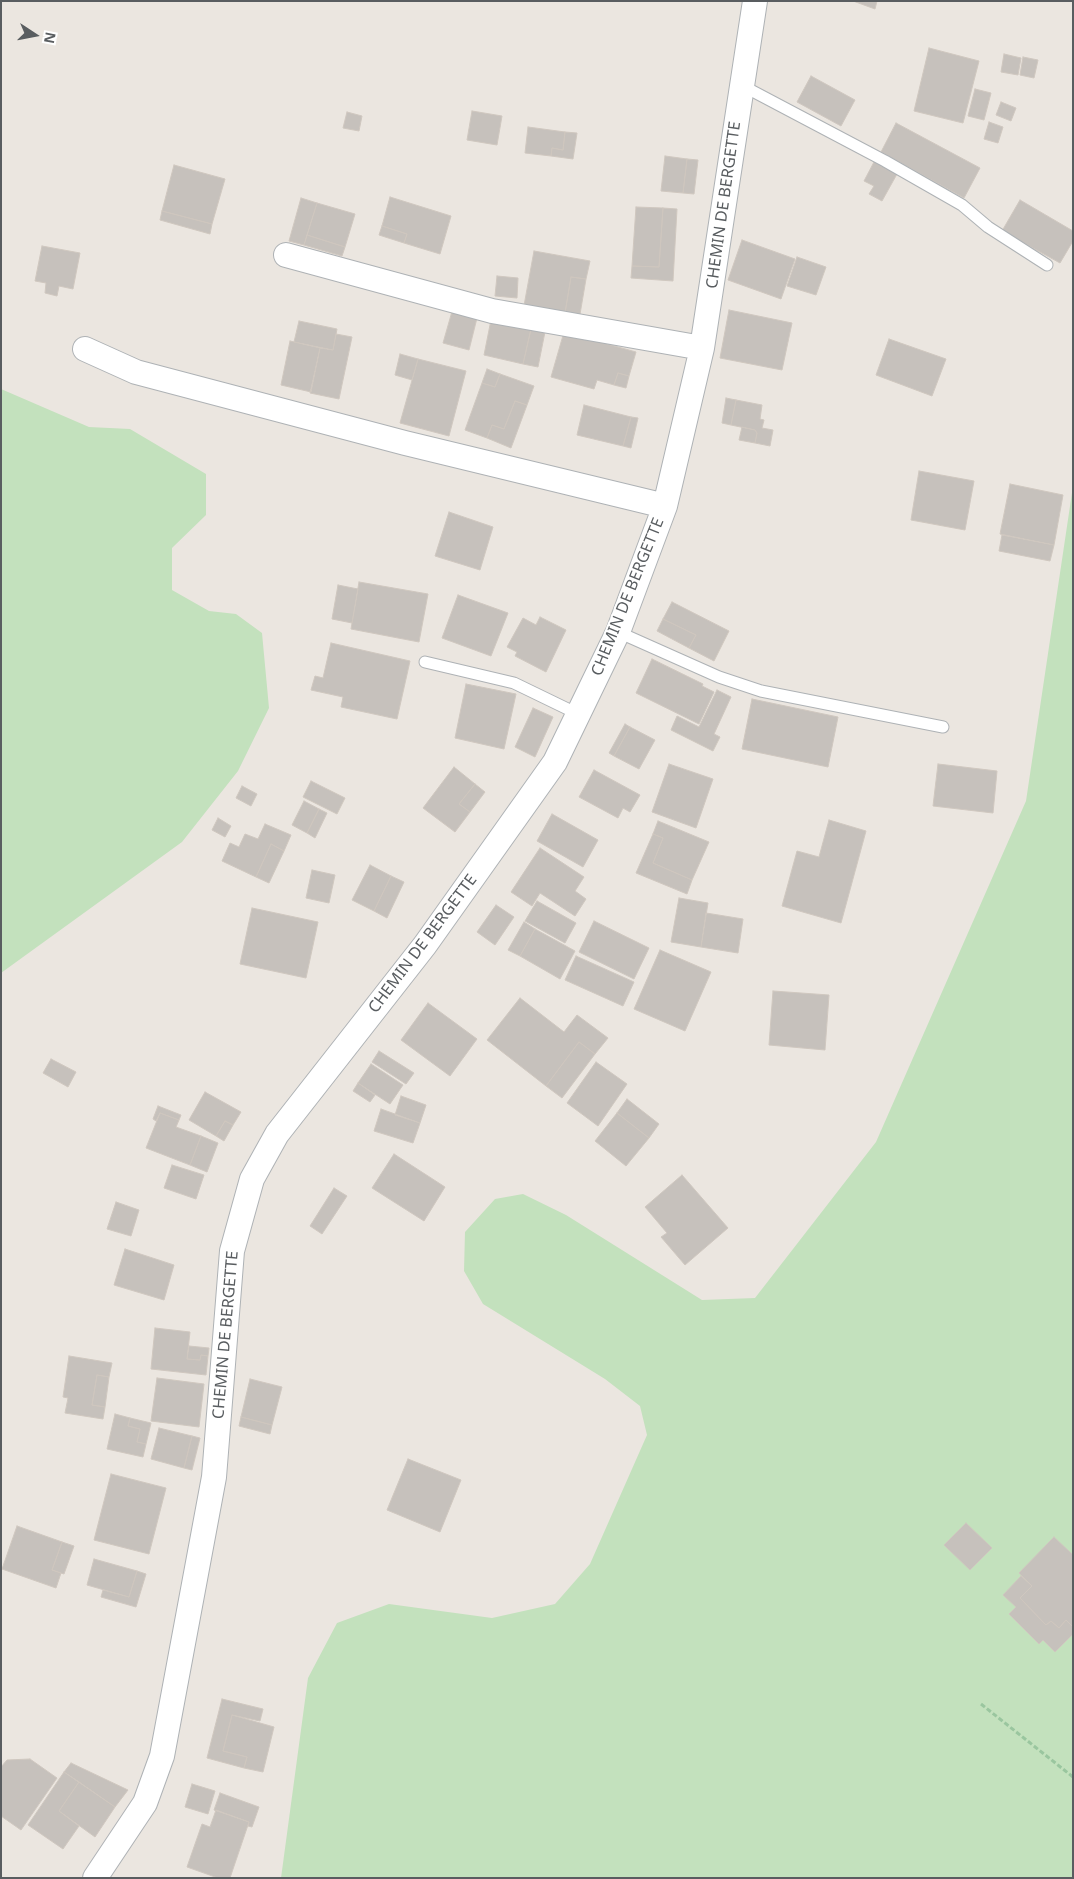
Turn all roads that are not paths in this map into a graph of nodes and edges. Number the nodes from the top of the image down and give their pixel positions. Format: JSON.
{"nodes":[{"id":1,"x":755,"y":1,"type":"edge"},
{"id":2,"x":741,"y":84,"type":"junction"},
{"id":3,"x":286,"y":256,"type":"dead end"},
{"id":4,"x":1047,"y":265,"type":"dead end"},
{"id":5,"x":702,"y":348,"type":"junction"},
{"id":6,"x":84,"y":349,"type":"dead end"},
{"id":7,"x":665,"y":506,"type":"junction"},
{"id":8,"x":618,"y":632,"type":"junction"},
{"id":9,"x":426,"y":662,"type":"dead end"},
{"id":10,"x":578,"y":714,"type":"junction"},
{"id":11,"x":943,"y":727,"type":"dead end"},
{"id":12,"x":95,"y":1878,"type":"edge"}],
"edges":[{"from":1,"to":2,"type":"street","name":"CHEMIN DE BERGETTE"},
{"from":2,"to":4,"type":"lane"},
{"from":2,"to":5,"type":"street","name":"CHEMIN DE BERGETTE"},
{"from":3,"to":5,"type":"street"},
{"from":5,"to":7,"type":"street","name":"CHEMIN DE BERGETTE"},
{"from":6,"to":7,"type":"street"},
{"from":7,"to":8,"type":"street","name":"CHEMIN DE BERGETTE"},
{"from":8,"to":10,"type":"street","name":"CHEMIN DE BERGETTE"},
{"from":8,"to":11,"type":"lane"},
{"from":9,"to":10,"type":"lane"},
{"from":10,"to":12,"type":"street","name":"CHEMIN DE BERGETTE"}]}
